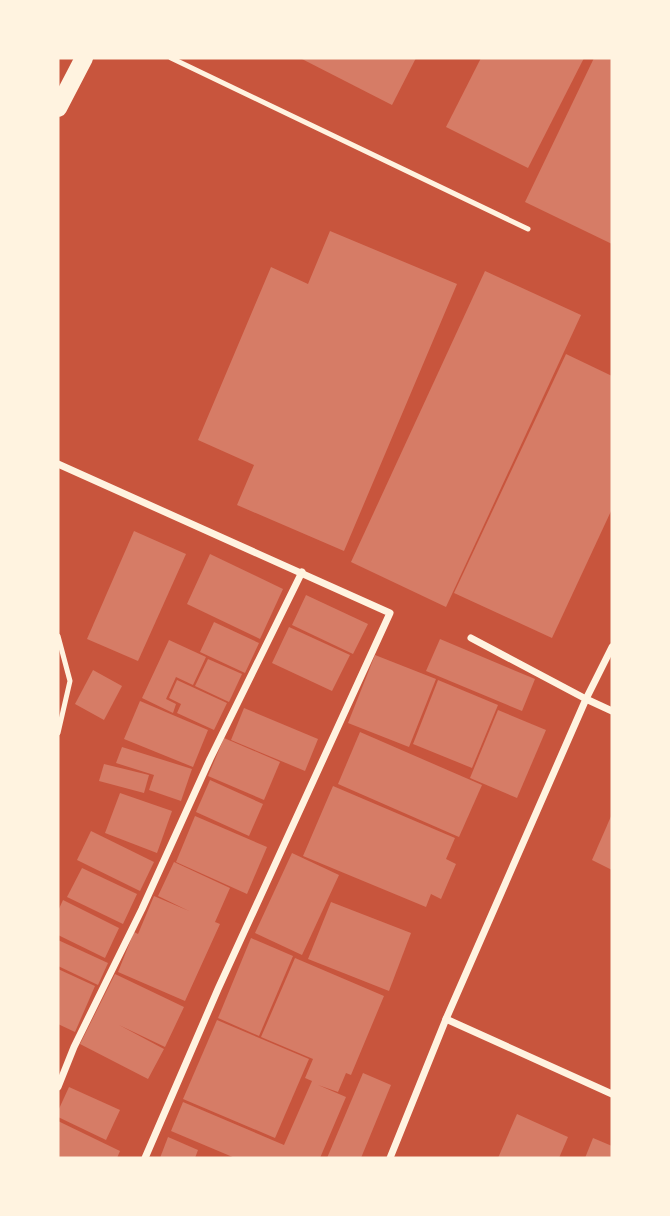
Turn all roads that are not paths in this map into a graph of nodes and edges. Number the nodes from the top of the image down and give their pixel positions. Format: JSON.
{"nodes":[{"id":1,"x":84,"y":58,"type":"edge"},
{"id":2,"x":171,"y":58,"type":"edge"},
{"id":3,"x":58,"y":108,"type":"edge"},
{"id":4,"x":527,"y":229,"type":"dead end"},
{"id":5,"x":58,"y":464,"type":"edge"},
{"id":6,"x":302,"y":572,"type":"junction"},
{"id":7,"x":58,"y":636,"type":"edge"},
{"id":8,"x":471,"y":638,"type":"dead end"},
{"id":9,"x":612,"y":647,"type":"edge"},
{"id":10,"x":586,"y":699,"type":"junction"},
{"id":11,"x":612,"y":711,"type":"edge"},
{"id":12,"x":58,"y":733,"type":"edge"},
{"id":13,"x":446,"y":1019,"type":"junction"},
{"id":14,"x":58,"y":1087,"type":"edge"},
{"id":15,"x":612,"y":1094,"type":"edge"},
{"id":16,"x":145,"y":1158,"type":"edge"},
{"id":17,"x":390,"y":1158,"type":"edge"}],
"edges":[{"from":1,"to":3,"type":"main road"},
{"from":2,"to":4,"type":"lane"},
{"from":5,"to":6,"type":"street"},
{"from":6,"to":14,"type":"street"},
{"from":6,"to":16,"type":"street"},
{"from":7,"to":12,"type":"lane"},
{"from":8,"to":10,"type":"street"},
{"from":9,"to":10,"type":"street"},
{"from":10,"to":11,"type":"street"},
{"from":10,"to":13,"type":"street"},
{"from":13,"to":15,"type":"street"},
{"from":13,"to":17,"type":"street"}]}
